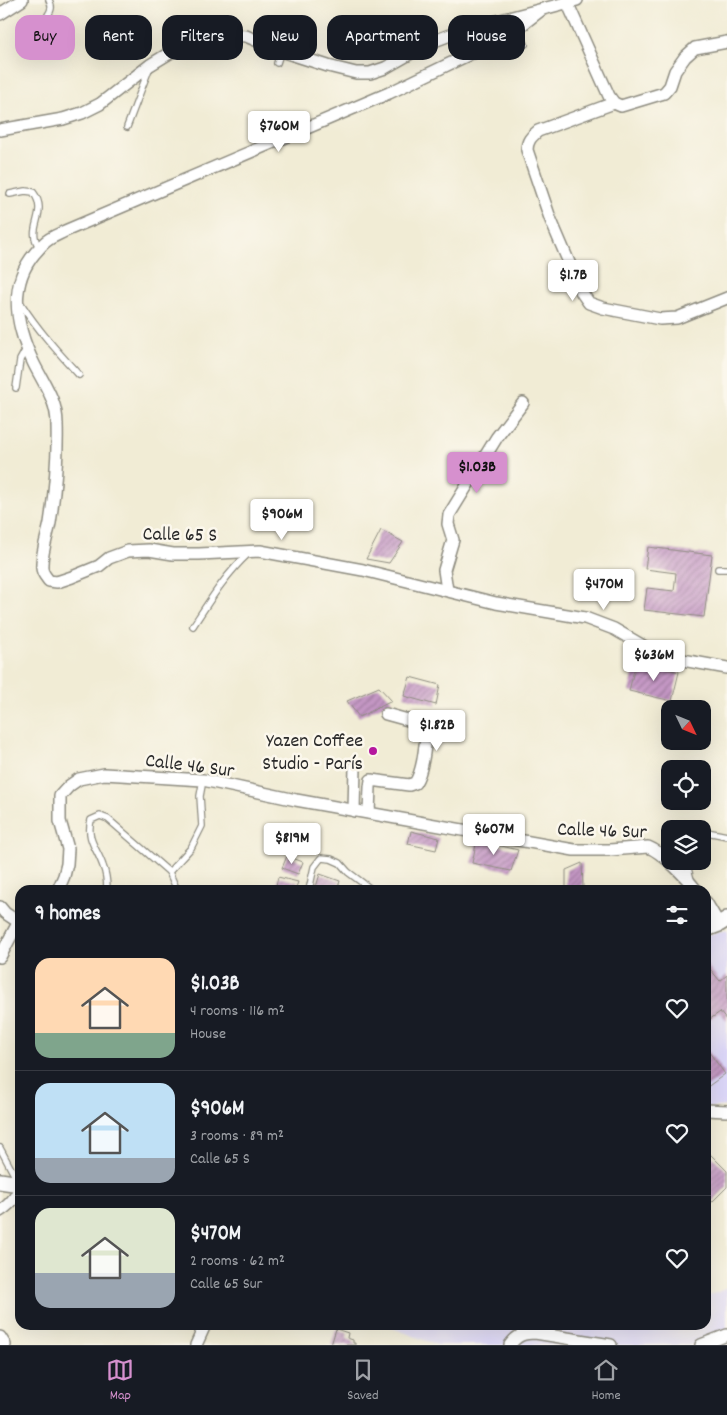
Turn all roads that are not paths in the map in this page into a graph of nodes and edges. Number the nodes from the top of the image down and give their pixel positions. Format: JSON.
{"nodes":[{"id":1,"x":22,"y":0,"type":"edge"},
{"id":2,"x":49,"y":0,"type":"edge"},
{"id":3,"x":572,"y":1,"type":"edge"},
{"id":4,"x":540,"y":10,"type":"junction"},
{"id":5,"x":0,"y":14,"type":"edge"},
{"id":6,"x":48,"y":15,"type":"dead end"},
{"id":7,"x":521,"y":15,"type":"edge"},
{"id":8,"x":525,"y":22,"type":"edge"},
{"id":9,"x":448,"y":36,"type":"edge"},
{"id":10,"x":727,"y":42,"type":"edge"},
{"id":11,"x":458,"y":60,"type":"edge"},
{"id":12,"x":150,"y":65,"type":"junction"},
{"id":13,"x":614,"y":103,"type":"junction"},
{"id":14,"x":127,"y":127,"type":"dead end"},
{"id":15,"x":0,"y":130,"type":"edge"},
{"id":16,"x":10,"y":194,"type":"dead end"},
{"id":17,"x":40,"y":248,"type":"junction"},
{"id":18,"x":17,"y":298,"type":"junction"},
{"id":19,"x":727,"y":298,"type":"edge"},
{"id":20,"x":27,"y":347,"type":"junction"},
{"id":21,"x":79,"y":376,"type":"dead end"},
{"id":22,"x":16,"y":388,"type":"dead end"},
{"id":23,"x":523,"y":403,"type":"dead end"},
{"id":24,"x":251,"y":550,"type":"junction"},
{"id":25,"x":718,"y":569,"type":"dead end"},
{"id":26,"x":727,"y":570,"type":"edge"},
{"id":27,"x":447,"y":590,"type":"junction"},
{"id":28,"x":193,"y":626,"type":"dead end"},
{"id":29,"x":727,"y":668,"type":"edge"},
{"id":30,"x":386,"y":714,"type":"dead end"},
{"id":31,"x":355,"y":768,"type":"dead end"},
{"id":32,"x":203,"y":780,"type":"junction"},
{"id":33,"x":354,"y":811,"type":"junction"},
{"id":34,"x":369,"y":813,"type":"junction"},
{"id":35,"x":711,"y":833,"type":"edge"},
{"id":36,"x":727,"y":836,"type":"edge"},
{"id":37,"x":689,"y":870,"type":"edge"},
{"id":38,"x":169,"y":872,"type":"junction"},
{"id":39,"x":60,"y":885,"type":"edge"},
{"id":40,"x":106,"y":885,"type":"edge"},
{"id":41,"x":175,"y":885,"type":"edge"},
{"id":42,"x":310,"y":885,"type":"edge"},
{"id":43,"x":365,"y":885,"type":"edge"},
{"id":44,"x":692,"y":885,"type":"edge"},
{"id":45,"x":693,"y":885,"type":"edge"},
{"id":46,"x":0,"y":907,"type":"edge"},
{"id":47,"x":711,"y":912,"type":"edge"},
{"id":48,"x":15,"y":920,"type":"edge"},
{"id":49,"x":717,"y":924,"type":"edge"},
{"id":50,"x":15,"y":930,"type":"edge"},
{"id":51,"x":0,"y":957,"type":"edge"},
{"id":52,"x":711,"y":1110,"type":"edge"},
{"id":53,"x":727,"y":1111,"type":"edge"},
{"id":54,"x":0,"y":1148,"type":"edge"},
{"id":55,"x":15,"y":1175,"type":"edge"},
{"id":56,"x":0,"y":1181,"type":"edge"},
{"id":57,"x":15,"y":1183,"type":"edge"},
{"id":58,"x":15,"y":1197,"type":"edge"},
{"id":59,"x":0,"y":1211,"type":"edge"},
{"id":60,"x":203,"y":1330,"type":"edge"},
{"id":61,"x":727,"y":1335,"type":"edge"},
{"id":62,"x":0,"y":1337,"type":"edge"},
{"id":63,"x":5,"y":1345,"type":"edge"},
{"id":64,"x":196,"y":1345,"type":"edge"},
{"id":65,"x":510,"y":1345,"type":"edge"},
{"id":66,"x":611,"y":1345,"type":"edge"},
{"id":67,"x":701,"y":1345,"type":"edge"}],
"edges":[{"from":1,"to":5,"type":"street"},
{"from":2,"to":6,"type":"lane"},
{"from":3,"to":4,"type":"street"},
{"from":3,"to":13,"type":"street"},
{"from":4,"to":7,"type":"street"},
{"from":4,"to":8,"type":"street"},
{"from":9,"to":12,"type":"street"},
{"from":10,"to":13,"type":"street"},
{"from":11,"to":17,"type":"street"},
{"from":12,"to":14,"type":"lane"},
{"from":12,"to":15,"type":"street"},
{"from":13,"to":19,"type":"street"},
{"from":16,"to":17,"type":"lane"},
{"from":17,"to":18,"type":"street"},
{"from":18,"to":20,"type":"street"},
{"from":18,"to":21,"type":"lane"},
{"from":20,"to":22,"type":"lane"},
{"from":20,"to":24,"type":"street","name":"Calle 65 S"},
{"from":23,"to":27,"type":"street"},
{"from":24,"to":27,"type":"street","name":"Calle 65 S"},
{"from":24,"to":28,"type":"lane"},
{"from":25,"to":26,"type":"lane"},
{"from":27,"to":29,"type":"street","name":"Calle 65 S"},
{"from":30,"to":34,"type":"street"},
{"from":31,"to":33,"type":"street"},
{"from":32,"to":33,"type":"street","name":"Calle 46 Sur"},
{"from":32,"to":38,"type":"lane"},
{"from":32,"to":39,"type":"street","name":"Calle 46 Sur"},
{"from":33,"to":34,"type":"street","name":"Calle 46 Sur"},
{"from":34,"to":44,"type":"street","name":"Calle 46 Sur"},
{"from":35,"to":36,"type":"lane"},
{"from":37,"to":45,"type":"lane"},
{"from":38,"to":40,"type":"lane"},
{"from":38,"to":41,"type":"lane"},
{"from":42,"to":43,"type":"lane"},
{"from":46,"to":48,"type":"street"},
{"from":47,"to":49,"type":"street"},
{"from":50,"to":51,"type":"street"},
{"from":52,"to":53,"type":"street"},
{"from":54,"to":55,"type":"lane"},
{"from":56,"to":57,"type":"street"},
{"from":58,"to":59,"type":"street"},
{"from":60,"to":64,"type":"street"},
{"from":61,"to":67,"type":"street"},
{"from":62,"to":63,"type":"street"},
{"from":65,"to":66,"type":"street"}]}
